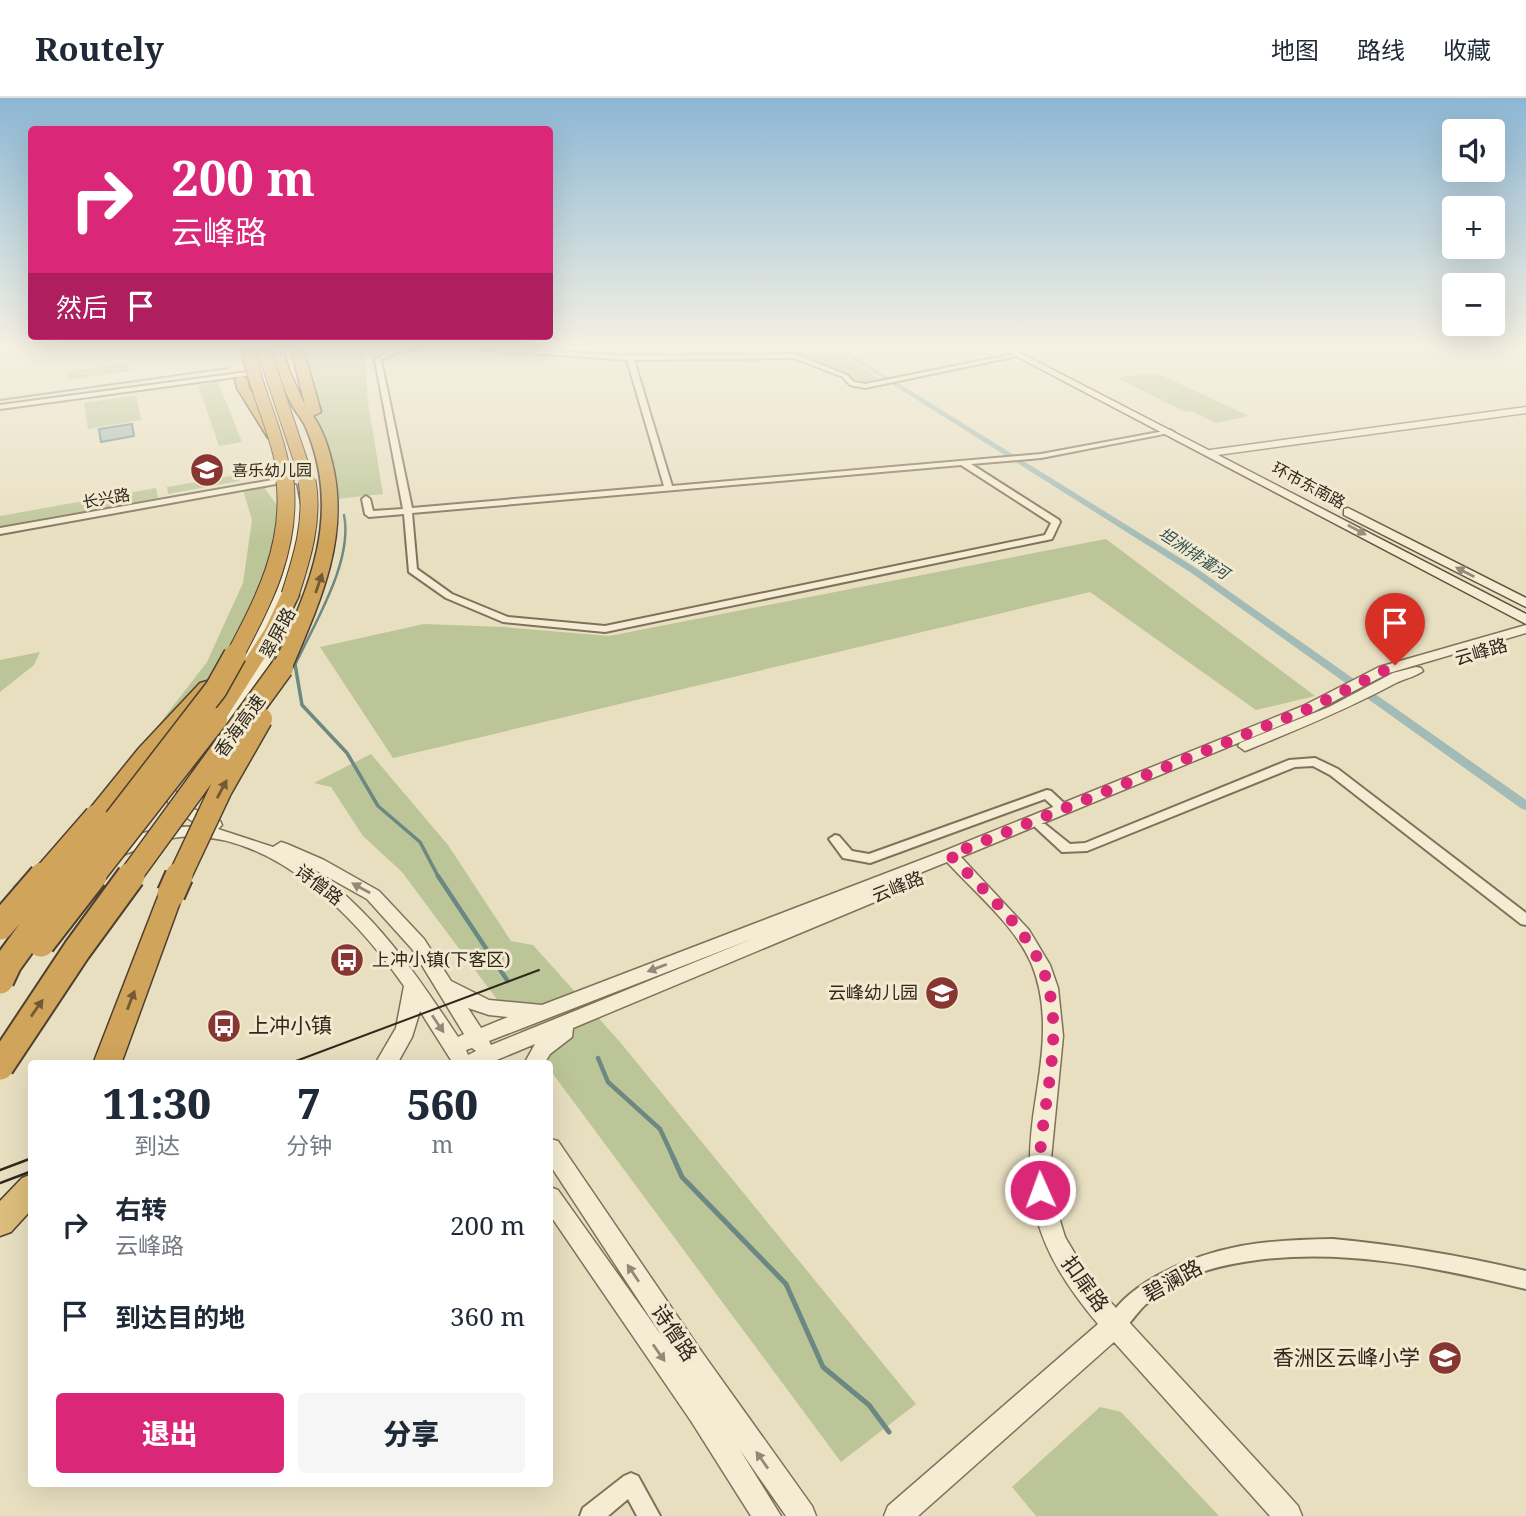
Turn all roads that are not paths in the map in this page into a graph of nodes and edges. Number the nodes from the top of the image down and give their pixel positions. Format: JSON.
{"nodes":[{"id":1,"x":258,"y":411,"type":"edge"},
{"id":2,"x":267,"y":411,"type":"edge"},
{"id":3,"x":270,"y":411,"type":"edge"},
{"id":4,"x":283,"y":411,"type":"edge"},
{"id":5,"x":287,"y":411,"type":"edge"},
{"id":6,"x":304,"y":411,"type":"edge"},
{"id":7,"x":314,"y":411,"type":"edge"},
{"id":8,"x":388,"y":411,"type":"edge"},
{"id":9,"x":646,"y":411,"type":"edge"},
{"id":10,"x":1132,"y":411,"type":"edge"},
{"id":11,"x":1146,"y":411,"type":"edge"},
{"id":12,"x":1517,"y":411,"type":"edge"},
{"id":13,"x":312,"y":426,"type":"junction"},
{"id":14,"x":1170,"y":432,"type":"junction"},
{"id":15,"x":273,"y":435,"type":"junction"},
{"id":16,"x":1226,"y":450,"type":"junction"},
{"id":17,"x":1210,"y":453,"type":"junction"},
{"id":18,"x":990,"y":460,"type":"joint"},
{"id":19,"x":962,"y":463,"type":"junction"},
{"id":20,"x":289,"y":480,"type":"junction"},
{"id":21,"x":669,"y":489,"type":"junction"},
{"id":22,"x":366,"y":499,"type":"dead end"},
{"id":23,"x":408,"y":511,"type":"junction"},
{"id":24,"x":0,"y":531,"type":"edge"},
{"id":25,"x":1526,"y":603,"type":"edge"},
{"id":26,"x":1526,"y":620,"type":"edge"},
{"id":27,"x":1526,"y":629,"type":"edge"},
{"id":28,"x":1526,"y":639,"type":"edge"},
{"id":29,"x":228,"y":664,"type":"junction"},
{"id":30,"x":282,"y":668,"type":"junction"},
{"id":31,"x":1327,"y":707,"type":"junction"},
{"id":32,"x":142,"y":793,"type":"junction"},
{"id":33,"x":168,"y":793,"type":"junction"},
{"id":34,"x":1062,"y":808,"type":"junction"},
{"id":35,"x":150,"y":815,"type":"junction"},
{"id":36,"x":194,"y":817,"type":"junction"},
{"id":37,"x":1041,"y":827,"type":"junction"},
{"id":38,"x":209,"y":831,"type":"junction"},
{"id":39,"x":92,"y":841,"type":"junction"},
{"id":40,"x":838,"y":843,"type":"dead end"},
{"id":41,"x":105,"y":857,"type":"junction"},
{"id":42,"x":953,"y":859,"type":"junction"},
{"id":43,"x":1526,"y":920,"type":"edge"},
{"id":44,"x":0,"y":928,"type":"edge"},
{"id":45,"x":0,"y":959,"type":"edge"},
{"id":46,"x":0,"y":979,"type":"edge"},
{"id":47,"x":443,"y":983,"type":"junction"},
{"id":48,"x":413,"y":987,"type":"junction"},
{"id":49,"x":0,"y":995,"type":"edge"},
{"id":50,"x":548,"y":1010,"type":"junction"},
{"id":51,"x":583,"y":1017,"type":"junction"},
{"id":52,"x":476,"y":1038,"type":"junction"},
{"id":53,"x":453,"y":1047,"type":"junction"},
{"id":54,"x":109,"y":1060,"type":"edge"},
{"id":55,"x":388,"y":1060,"type":"edge"},
{"id":56,"x":462,"y":1060,"type":"edge"},
{"id":57,"x":490,"y":1060,"type":"edge"},
{"id":58,"x":536,"y":1060,"type":"edge"},
{"id":59,"x":0,"y":1066,"type":"edge"},
{"id":60,"x":553,"y":1152,"type":"edge"},
{"id":61,"x":28,"y":1191,"type":"edge"},
{"id":62,"x":553,"y":1201,"type":"edge"},
{"id":63,"x":0,"y":1222,"type":"edge"},
{"id":64,"x":1526,"y":1280,"type":"edge"},
{"id":65,"x":1115,"y":1325,"type":"junction"},
{"id":66,"x":590,"y":1516,"type":"edge"},
{"id":67,"x":649,"y":1516,"type":"edge"},
{"id":68,"x":768,"y":1516,"type":"edge"},
{"id":69,"x":802,"y":1516,"type":"edge"},
{"id":70,"x":898,"y":1516,"type":"edge"},
{"id":71,"x":1288,"y":1516,"type":"edge"}],
"edges":[{"from":1,"to":15,"type":"highway"},
{"from":2,"to":15,"type":"highway","bridge":true},
{"from":3,"to":20,"type":"main road","name":"翠屏路"},
{"from":4,"to":49,"type":"highway","name":"香海高速","bridge":true},
{"from":5,"to":33,"type":"main road","name":"翠屏路"},
{"from":6,"to":13,"type":"highway","name":"香海高速"},
{"from":7,"to":13,"type":"highway"},
{"from":8,"to":23,"type":"street"},
{"from":9,"to":21,"type":"street"},
{"from":10,"to":14,"type":"main road","name":"环市东南路"},
{"from":11,"to":16,"type":"main road","name":"环市东南路"},
{"from":12,"to":16,"type":"street"},
{"from":30,"to":13,"type":"highway","name":"香海高速","one_way":true},
{"from":14,"to":17,"type":"main road","name":"环市东南路"},
{"from":14,"to":18,"type":"street"},
{"from":15,"to":29,"type":"highway","bridge":true},
{"from":16,"to":17,"type":"street"},
{"from":25,"to":16,"type":"main road","name":"环市东南路","one_way":true},
{"from":17,"to":26,"type":"main road","name":"环市东南路","one_way":true},
{"from":18,"to":19,"type":"street"},
{"from":19,"to":21,"type":"street"},
{"from":19,"to":23,"type":"street"},
{"from":20,"to":24,"type":"street","name":"长兴路"},
{"from":20,"to":32,"type":"main road","name":"翠屏路"},
{"from":21,"to":23,"type":"street"},
{"from":22,"to":23,"type":"street"},
{"from":27,"to":31,"type":"street","name":"云峰路"},
{"from":28,"to":31,"type":"street","name":"云峰路"},
{"from":29,"to":44,"type":"highway","bridge":true},
{"from":29,"to":46,"type":"highway","bridge":true},
{"from":54,"to":30,"type":"highway","one_way":true,"bridge":true},
{"from":59,"to":30,"type":"highway","name":"香海高速","one_way":true,"bridge":true},
{"from":31,"to":34,"type":"street","name":"云峰路"},
{"from":31,"to":37,"type":"street","name":"云峰路"},
{"from":32,"to":35,"type":"street"},
{"from":32,"to":39,"type":"main road","name":"翠屏路"},
{"from":33,"to":35,"type":"main road","name":"翠屏路"},
{"from":33,"to":36,"type":"street","name":"诗僧路"},
{"from":34,"to":40,"type":"street"},
{"from":34,"to":42,"type":"street","name":"云峰路"},
{"from":35,"to":36,"type":"street"},
{"from":35,"to":38,"type":"street"},
{"from":35,"to":39,"type":"street"},
{"from":35,"to":41,"type":"main road","name":"翠屏路"},
{"from":47,"to":36,"type":"street","name":"诗僧路","one_way":true},
{"from":37,"to":42,"type":"street","name":"云峰路"},
{"from":37,"to":43,"type":"street"},
{"from":38,"to":41,"type":"street","name":"诗僧路"},
{"from":38,"to":48,"type":"street","name":"诗僧路"},
{"from":39,"to":44,"type":"main road","name":"翠屏路"},
{"from":41,"to":45,"type":"main road","name":"翠屏路"},
{"from":42,"to":50,"type":"street","name":"云峰路","one_way":true},
{"from":42,"to":51,"type":"street","name":"云峰路"},
{"from":42,"to":65,"type":"street","name":"扣扉路"},
{"from":47,"to":50,"type":"street"},
{"from":47,"to":52,"type":"street","name":"诗僧路"},
{"from":48,"to":53,"type":"street","name":"诗僧路","one_way":true},
{"from":48,"to":55,"type":"street"},
{"from":50,"to":52,"type":"street","name":"云峰路"},
{"from":51,"to":57,"type":"street","name":"云峰路"},
{"from":51,"to":58,"type":"street"},
{"from":52,"to":53,"type":"street","name":"云峰路"},
{"from":52,"to":57,"type":"street","name":"诗僧路"},
{"from":53,"to":56,"type":"street","name":"诗僧路"},
{"from":69,"to":60,"type":"street","name":"诗僧路","one_way":true},
{"from":61,"to":63,"type":"highway"},
{"from":62,"to":68,"type":"street","name":"诗僧路","one_way":true},
{"from":64,"to":65,"type":"street","name":"碧澜路"},
{"from":65,"to":70,"type":"street","name":"碧澜路"},
{"from":65,"to":71,"type":"street","name":"扣扉路"},
{"from":66,"to":67,"type":"street"}]}
